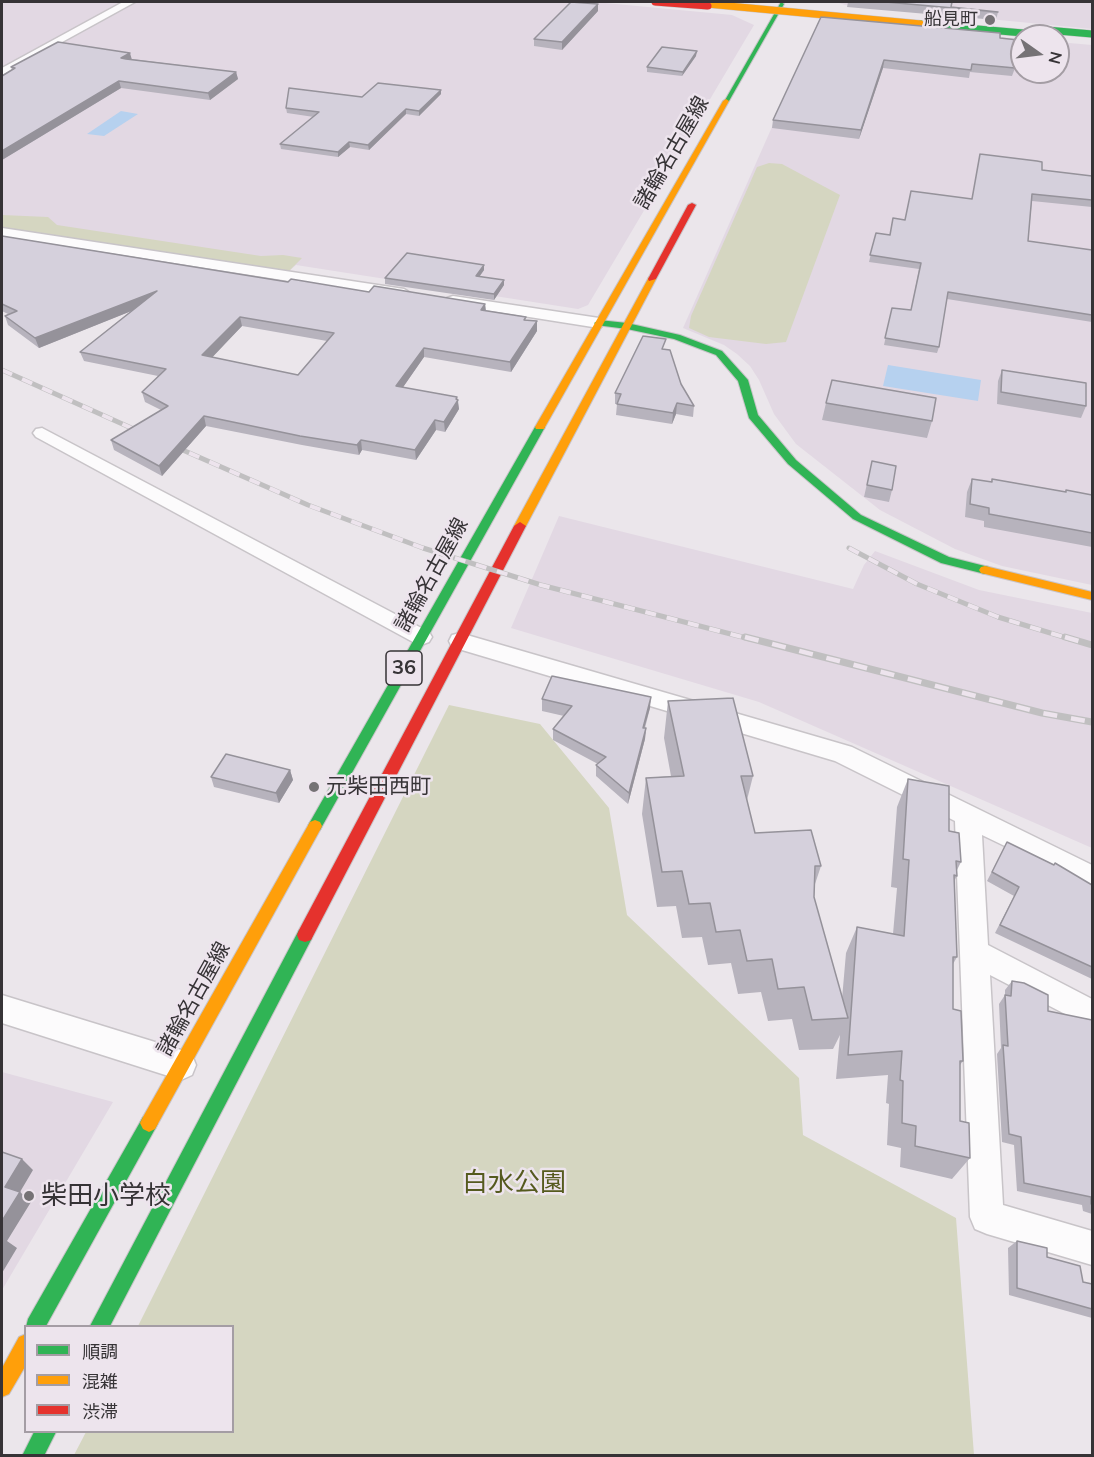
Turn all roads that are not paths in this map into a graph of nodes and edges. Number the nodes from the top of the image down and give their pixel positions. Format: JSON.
{"nodes":[{"id":1,"x":130,"y":2,"type":"edge"},
{"id":2,"x":655,"y":2,"type":"edge"},
{"id":3,"x":668,"y":2,"type":"edge"},
{"id":4,"x":686,"y":2,"type":"edge"},
{"id":5,"x":743,"y":2,"type":"edge"},
{"id":6,"x":758,"y":2,"type":"edge"},
{"id":7,"x":780,"y":6,"type":"edge"},
{"id":8,"x":798,"y":11,"type":"edge"},
{"id":9,"x":1010,"y":32,"type":"edge"},
{"id":10,"x":1010,"y":33,"type":"edge"},
{"id":11,"x":1092,"y":33,"type":"edge"},
{"id":12,"x":1070,"y":38,"type":"edge"},
{"id":13,"x":1092,"y":41,"type":"edge"},
{"id":14,"x":2,"y":72,"type":"edge"},
{"id":15,"x":700,"y":189,"type":"dead end"},
{"id":16,"x":2,"y":232,"type":"edge"},
{"id":17,"x":599,"y":324,"type":"junction"},
{"id":18,"x":627,"y":326,"type":"junction"},
{"id":19,"x":42,"y":433,"type":"dead end"},
{"id":20,"x":1092,"y":596,"type":"edge"},
{"id":21,"x":421,"y":637,"type":"junction"},
{"id":22,"x":460,"y":641,"type":"junction"},
{"id":23,"x":968,"y":815,"type":"junction"},
{"id":24,"x":1092,"y":876,"type":"edge"},
{"id":25,"x":974,"y":952,"type":"junction"},
{"id":26,"x":2,"y":1009,"type":"edge"},
{"id":27,"x":1092,"y":1014,"type":"edge"},
{"id":28,"x":181,"y":1065,"type":"junction"},
{"id":29,"x":1092,"y":1248,"type":"edge"},
{"id":30,"x":36,"y":1325,"type":"edge"},
{"id":31,"x":101,"y":1325,"type":"edge"},
{"id":32,"x":24,"y":1348,"type":"edge"},
{"id":33,"x":2,"y":1387,"type":"edge"},
{"id":34,"x":44,"y":1433,"type":"edge"},
{"id":35,"x":32,"y":1455,"type":"edge"}],
"edges":[{"from":1,"to":14,"type":"street"},
{"from":2,"to":8,"type":"main road","bridge":true},
{"from":3,"to":7,"type":"main road"},
{"from":4,"to":8,"type":"main road","bridge":true},
{"from":5,"to":11,"type":"main road","bridge":true},
{"from":6,"to":7,"type":"main road"},
{"from":7,"to":8,"type":"main road"},
{"from":7,"to":17,"type":"main road","name":"諸輪名古屋線","number":"36"},
{"from":8,"to":9,"type":"main road","bridge":true},
{"from":8,"to":10,"type":"main road"},
{"from":8,"to":11,"type":"main road"},
{"from":12,"to":13,"type":"main road"},
{"from":15,"to":18,"type":"main road","name":"諸輪名古屋線","number":"36"},
{"from":16,"to":17,"type":"street"},
{"from":17,"to":18,"type":"main road"},
{"from":17,"to":21,"type":"main road","name":"諸輪名古屋線","number":"36"},
{"from":18,"to":20,"type":"main road"},
{"from":18,"to":22,"type":"main road","name":"諸輪名古屋線","number":"36"},
{"from":19,"to":21,"type":"street"},
{"from":21,"to":28,"type":"main road","name":"諸輪名古屋線","number":"36"},
{"from":22,"to":23,"type":"street"},
{"from":22,"to":31,"type":"main road","name":"諸輪名古屋線","number":"36"},
{"from":23,"to":24,"type":"street"},
{"from":23,"to":25,"type":"street"},
{"from":25,"to":27,"type":"street"},
{"from":25,"to":29,"type":"street"},
{"from":26,"to":28,"type":"street"},
{"from":28,"to":30,"type":"main road","name":"諸輪名古屋線","number":"36"},
{"from":32,"to":33,"type":"main road"},
{"from":34,"to":35,"type":"main road"}]}
